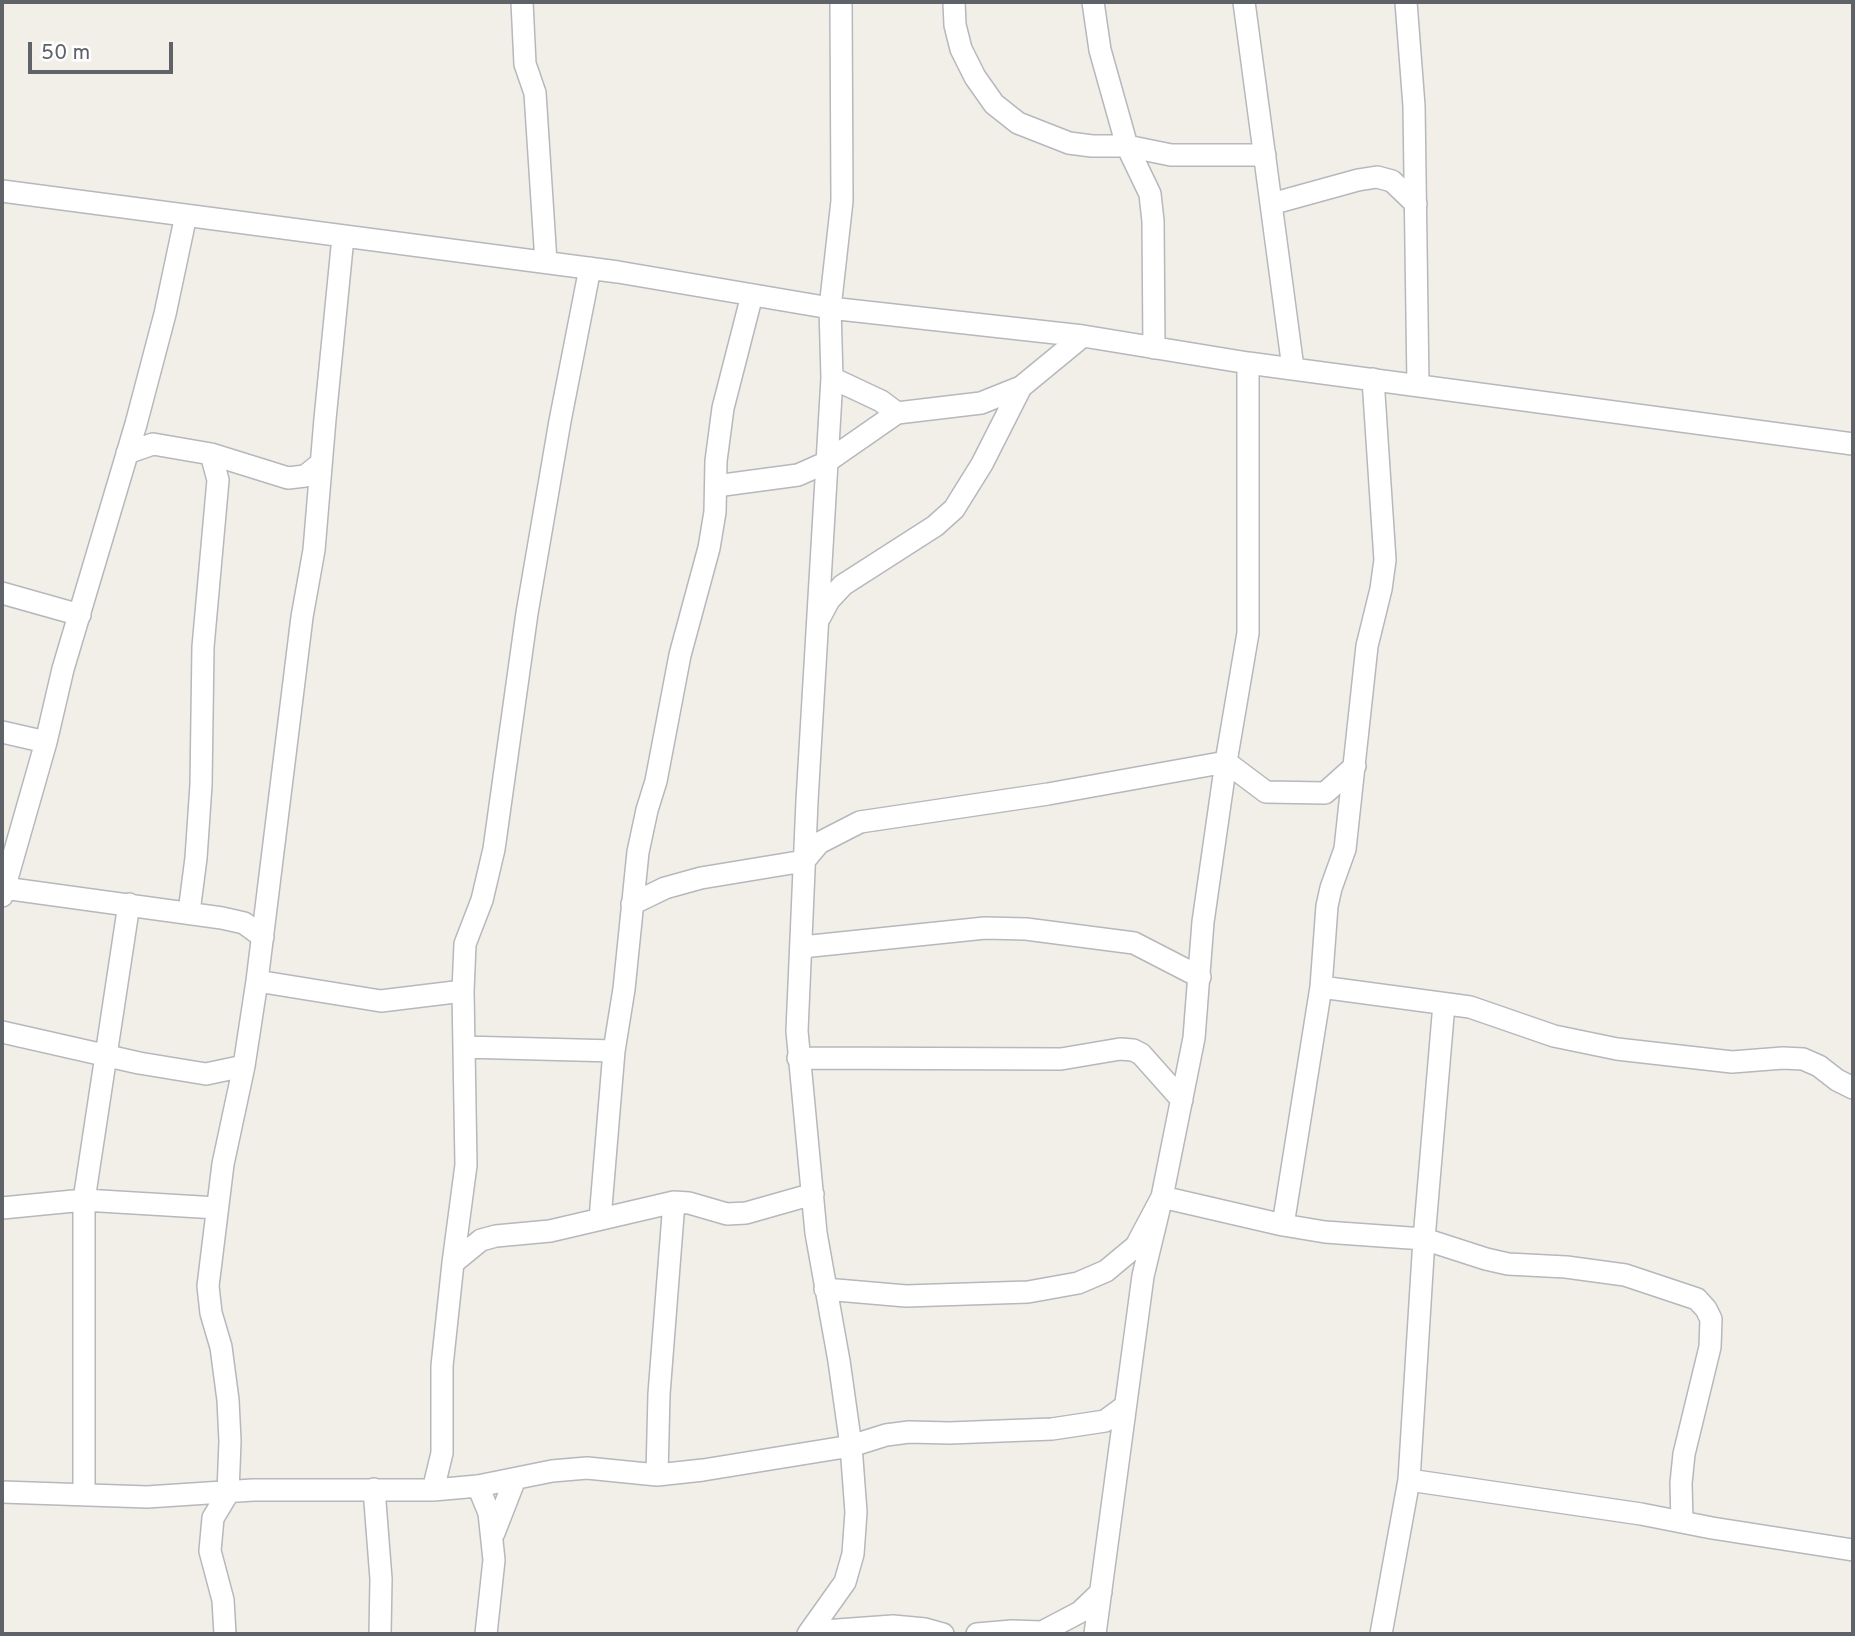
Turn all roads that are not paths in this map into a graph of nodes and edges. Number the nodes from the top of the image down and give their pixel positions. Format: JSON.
{"nodes":[{"id":1,"x":522,"y":2,"type":"edge"},
{"id":2,"x":841,"y":2,"type":"edge"},
{"id":3,"x":954,"y":2,"type":"edge"},
{"id":4,"x":1093,"y":2,"type":"edge"},
{"id":5,"x":1244,"y":2,"type":"edge"},
{"id":6,"x":1406,"y":2,"type":"edge"},
{"id":7,"x":1127,"y":146,"type":"junction"},
{"id":8,"x":1265,"y":155,"type":"junction"},
{"id":9,"x":2,"y":191,"type":"edge"},
{"id":10,"x":1271,"y":204,"type":"junction"},
{"id":11,"x":1416,"y":204,"type":"junction"},
{"id":12,"x":186,"y":215,"type":"junction"},
{"id":13,"x":343,"y":237,"type":"junction"},
{"id":14,"x":546,"y":262,"type":"junction"},
{"id":15,"x":590,"y":268,"type":"junction"},
{"id":16,"x":752,"y":295,"type":"junction"},
{"id":17,"x":830,"y":308,"type":"junction"},
{"id":18,"x":1083,"y":336,"type":"junction"},
{"id":19,"x":1154,"y":348,"type":"junction"},
{"id":20,"x":1248,"y":363,"type":"junction"},
{"id":21,"x":1293,"y":368,"type":"junction"},
{"id":22,"x":832,"y":378,"type":"junction"},
{"id":23,"x":1373,"y":379,"type":"junction"},
{"id":24,"x":1418,"y":385,"type":"junction"},
{"id":25,"x":1021,"y":387,"type":"junction"},
{"id":26,"x":897,"y":412,"type":"junction"},
{"id":27,"x":136,"y":424,"type":"junction"},
{"id":28,"x":153,"y":444,"type":"junction"},
{"id":29,"x":1853,"y":444,"type":"edge"},
{"id":30,"x":128,"y":453,"type":"junction"},
{"id":31,"x":211,"y":454,"type":"junction"},
{"id":32,"x":241,"y":463,"type":"junction"},
{"id":33,"x":825,"y":463,"type":"junction"},
{"id":34,"x":320,"y":464,"type":"junction"},
{"id":35,"x":218,"y":480,"type":"junction"},
{"id":36,"x":716,"y":486,"type":"junction"},
{"id":37,"x":2,"y":593,"type":"edge"},
{"id":38,"x":80,"y":615,"type":"junction"},
{"id":39,"x":820,"y":619,"type":"junction"},
{"id":40,"x":2,"y":732,"type":"edge"},
{"id":41,"x":47,"y":742,"type":"junction"},
{"id":42,"x":1226,"y":762,"type":"junction"},
{"id":43,"x":1355,"y":766,"type":"junction"},
{"id":44,"x":804,"y":860,"type":"junction"},
{"id":45,"x":3,"y":892,"type":"edge"},
{"id":46,"x":129,"y":904,"type":"junction"},
{"id":47,"x":632,"y":904,"type":"junction"},
{"id":48,"x":189,"y":912,"type":"junction"},
{"id":49,"x":263,"y":937,"type":"junction"},
{"id":50,"x":802,"y":947,"type":"junction"},
{"id":51,"x":1200,"y":977,"type":"junction"},
{"id":52,"x":257,"y":981,"type":"junction"},
{"id":53,"x":1321,"y":987,"type":"junction"},
{"id":54,"x":463,"y":991,"type":"junction"},
{"id":55,"x":1444,"y":1004,"type":"junction"},
{"id":56,"x":2,"y":1032,"type":"edge"},
{"id":57,"x":464,"y":1046,"type":"junction"},
{"id":58,"x":614,"y":1051,"type":"junction"},
{"id":59,"x":105,"y":1055,"type":"junction"},
{"id":60,"x":798,"y":1058,"type":"junction"},
{"id":61,"x":244,"y":1066,"type":"junction"},
{"id":62,"x":1853,"y":1088,"type":"edge"},
{"id":63,"x":1182,"y":1100,"type":"junction"},
{"id":64,"x":813,"y":1194,"type":"junction"},
{"id":65,"x":1162,"y":1197,"type":"junction"},
{"id":66,"x":84,"y":1200,"type":"junction"},
{"id":67,"x":674,"y":1202,"type":"junction"},
{"id":68,"x":2,"y":1208,"type":"edge"},
{"id":69,"x":217,"y":1209,"type":"junction"},
{"id":70,"x":600,"y":1219,"type":"junction"},
{"id":71,"x":1283,"y":1225,"type":"junction"},
{"id":72,"x":1424,"y":1239,"type":"junction"},
{"id":73,"x":453,"y":1263,"type":"junction"},
{"id":74,"x":825,"y":1289,"type":"junction"},
{"id":75,"x":1124,"y":1407,"type":"junction"},
{"id":76,"x":1105,"y":1422,"type":"junction"},
{"id":77,"x":1121,"y":1437,"type":"junction"},
{"id":78,"x":850,"y":1446,"type":"junction"},
{"id":79,"x":657,"y":1475,"type":"junction"},
{"id":80,"x":515,"y":1479,"type":"junction"},
{"id":81,"x":1409,"y":1480,"type":"junction"},
{"id":82,"x":478,"y":1486,"type":"junction"},
{"id":83,"x":374,"y":1489,"type":"junction"},
{"id":84,"x":433,"y":1490,"type":"junction"},
{"id":85,"x":2,"y":1492,"type":"edge"},
{"id":86,"x":228,"y":1493,"type":"junction"},
{"id":87,"x":84,"y":1495,"type":"junction"},
{"id":88,"x":1682,"y":1522,"type":"junction"},
{"id":89,"x":492,"y":1538,"type":"junction"},
{"id":90,"x":1853,"y":1550,"type":"edge"},
{"id":91,"x":1101,"y":1592,"type":"junction"},
{"id":92,"x":809,"y":1633,"type":"edge"},
{"id":93,"x":1043,"y":1633,"type":"edge"},
{"id":94,"x":225,"y":1634,"type":"edge"},
{"id":95,"x":380,"y":1634,"type":"edge"},
{"id":96,"x":486,"y":1634,"type":"edge"},
{"id":97,"x":943,"y":1634,"type":"edge"},
{"id":98,"x":976,"y":1634,"type":"edge"},
{"id":99,"x":1095,"y":1634,"type":"edge"},
{"id":100,"x":1381,"y":1634,"type":"edge"}],
"edges":[{"from":1,"to":14,"type":"street"},
{"from":2,"to":17,"type":"street"},
{"from":3,"to":7,"type":"street"},
{"from":4,"to":7,"type":"street"},
{"from":5,"to":8,"type":"street"},
{"from":6,"to":11,"type":"street"},
{"from":7,"to":8,"type":"street"},
{"from":7,"to":19,"type":"street"},
{"from":8,"to":10,"type":"street"},
{"from":9,"to":12,"type":"street"},
{"from":10,"to":11,"type":"street"},
{"from":10,"to":21,"type":"street"},
{"from":11,"to":24,"type":"street"},
{"from":12,"to":13,"type":"street"},
{"from":12,"to":27,"type":"street"},
{"from":13,"to":14,"type":"street"},
{"from":13,"to":34,"type":"street"},
{"from":14,"to":15,"type":"street"},
{"from":15,"to":16,"type":"street"},
{"from":15,"to":54,"type":"street"},
{"from":16,"to":17,"type":"street"},
{"from":16,"to":36,"type":"street"},
{"from":17,"to":18,"type":"street"},
{"from":17,"to":22,"type":"street"},
{"from":18,"to":19,"type":"street"},
{"from":18,"to":25,"type":"street"},
{"from":19,"to":20,"type":"street"},
{"from":20,"to":21,"type":"street"},
{"from":20,"to":42,"type":"street"},
{"from":21,"to":23,"type":"street"},
{"from":22,"to":26,"type":"street"},
{"from":22,"to":33,"type":"street"},
{"from":23,"to":24,"type":"street"},
{"from":23,"to":43,"type":"street"},
{"from":24,"to":29,"type":"street"},
{"from":25,"to":26,"type":"street"},
{"from":25,"to":39,"type":"street"},
{"from":26,"to":33,"type":"street"},
{"from":27,"to":28,"type":"street"},
{"from":27,"to":30,"type":"street"},
{"from":28,"to":30,"type":"street"},
{"from":28,"to":31,"type":"street"},
{"from":30,"to":38,"type":"street"},
{"from":31,"to":32,"type":"street"},
{"from":31,"to":35,"type":"street"},
{"from":32,"to":34,"type":"street"},
{"from":32,"to":35,"type":"street"},
{"from":33,"to":36,"type":"street"},
{"from":33,"to":39,"type":"street"},
{"from":34,"to":49,"type":"street"},
{"from":35,"to":48,"type":"street"},
{"from":36,"to":47,"type":"street"},
{"from":37,"to":38,"type":"street"},
{"from":38,"to":41,"type":"street"},
{"from":39,"to":44,"type":"street"},
{"from":40,"to":41,"type":"street"},
{"from":41,"to":45,"type":"street"},
{"from":42,"to":43,"type":"street"},
{"from":42,"to":44,"type":"street"},
{"from":42,"to":51,"type":"street"},
{"from":43,"to":53,"type":"street"},
{"from":44,"to":47,"type":"street"},
{"from":44,"to":50,"type":"street"},
{"from":45,"to":46,"type":"street"},
{"from":46,"to":48,"type":"street"},
{"from":46,"to":59,"type":"street"},
{"from":47,"to":58,"type":"street"},
{"from":48,"to":49,"type":"street"},
{"from":49,"to":52,"type":"street"},
{"from":50,"to":51,"type":"street"},
{"from":50,"to":60,"type":"street"},
{"from":51,"to":63,"type":"street"},
{"from":52,"to":54,"type":"street"},
{"from":52,"to":61,"type":"street"},
{"from":53,"to":55,"type":"street"},
{"from":53,"to":71,"type":"street"},
{"from":54,"to":57,"type":"street"},
{"from":55,"to":62,"type":"street"},
{"from":55,"to":72,"type":"street"},
{"from":56,"to":59,"type":"street"},
{"from":57,"to":58,"type":"street"},
{"from":57,"to":73,"type":"street"},
{"from":58,"to":70,"type":"street"},
{"from":59,"to":61,"type":"street"},
{"from":59,"to":66,"type":"street"},
{"from":60,"to":63,"type":"street"},
{"from":60,"to":64,"type":"street"},
{"from":61,"to":69,"type":"street"},
{"from":63,"to":65,"type":"street"},
{"from":64,"to":67,"type":"street"},
{"from":64,"to":74,"type":"street"},
{"from":65,"to":71,"type":"street"},
{"from":65,"to":74,"type":"street"},
{"from":65,"to":75,"type":"street"},
{"from":66,"to":68,"type":"street"},
{"from":66,"to":69,"type":"street"},
{"from":66,"to":87,"type":"street"},
{"from":67,"to":70,"type":"street"},
{"from":67,"to":79,"type":"street"},
{"from":69,"to":86,"type":"street"},
{"from":70,"to":73,"type":"street"},
{"from":71,"to":72,"type":"street"},
{"from":72,"to":81,"type":"street"},
{"from":72,"to":88,"type":"street"},
{"from":73,"to":84,"type":"street"},
{"from":74,"to":78,"type":"street"},
{"from":75,"to":76,"type":"street"},
{"from":75,"to":77,"type":"street"},
{"from":76,"to":77,"type":"street"},
{"from":76,"to":78,"type":"street"},
{"from":77,"to":91,"type":"street"},
{"from":78,"to":79,"type":"street"},
{"from":78,"to":92,"type":"street"},
{"from":79,"to":80,"type":"street"},
{"from":80,"to":82,"type":"street"},
{"from":80,"to":89,"type":"street"},
{"from":81,"to":88,"type":"street"},
{"from":81,"to":100,"type":"street"},
{"from":82,"to":84,"type":"street"},
{"from":82,"to":89,"type":"street"},
{"from":83,"to":84,"type":"street"},
{"from":83,"to":86,"type":"street"},
{"from":83,"to":95,"type":"street"},
{"from":85,"to":87,"type":"street"},
{"from":86,"to":87,"type":"street"},
{"from":86,"to":94,"type":"street"},
{"from":88,"to":90,"type":"street"},
{"from":89,"to":96,"type":"street"},
{"from":91,"to":93,"type":"street"},
{"from":91,"to":99,"type":"street"},
{"from":92,"to":97,"type":"street"},
{"from":93,"to":98,"type":"street"}]}
